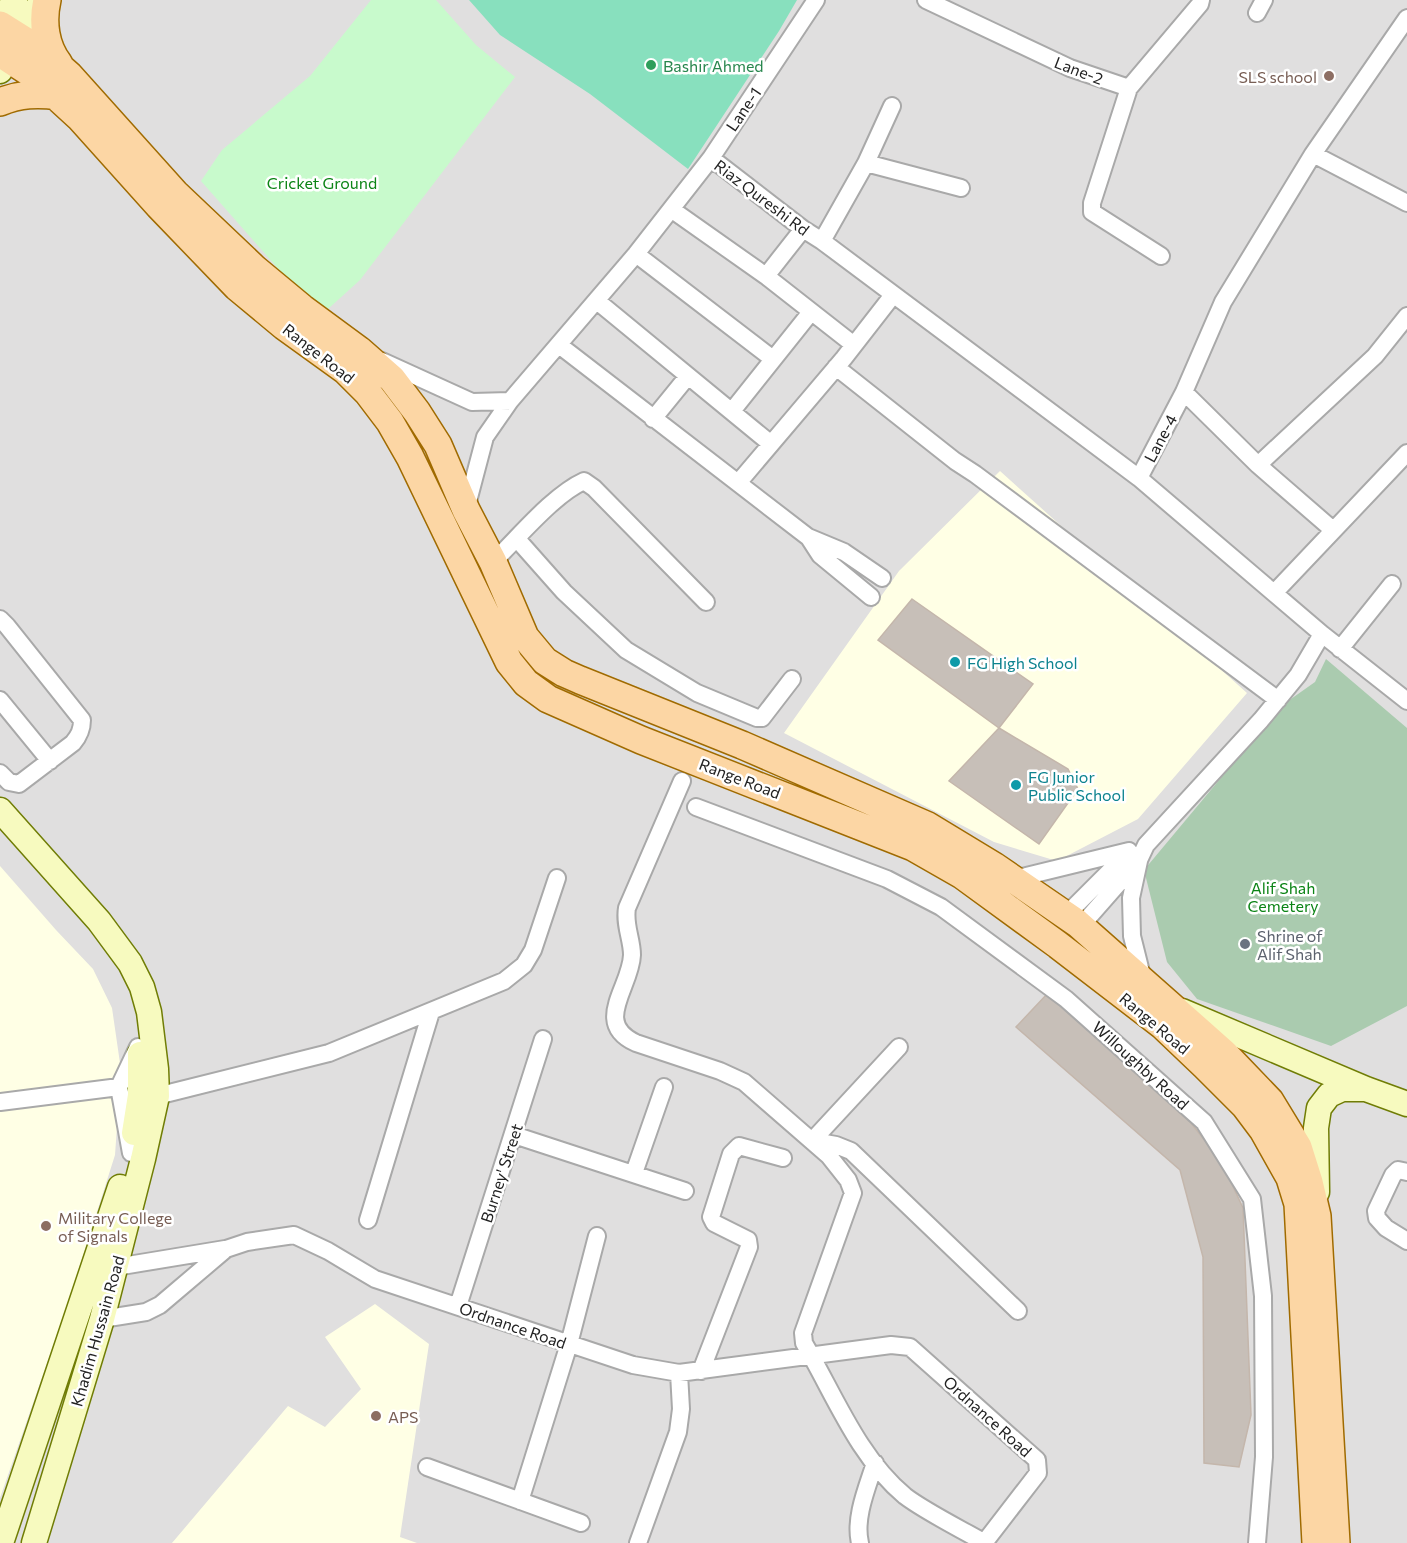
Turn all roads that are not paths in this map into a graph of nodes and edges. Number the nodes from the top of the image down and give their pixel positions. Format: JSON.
{"nodes":[{"id":1,"x":15,"y":0,"type":"edge"},
{"id":2,"x":45,"y":0,"type":"edge"},
{"id":3,"x":816,"y":0,"type":"edge"},
{"id":4,"x":926,"y":0,"type":"edge"},
{"id":5,"x":1201,"y":0,"type":"edge"},
{"id":6,"x":1407,"y":18,"type":"edge"},
{"id":7,"x":4,"y":44,"type":"edge"},
{"id":8,"x":63,"y":86,"type":"junction"},
{"id":9,"x":1129,"y":88,"type":"junction"},
{"id":10,"x":0,"y":102,"type":"edge"},
{"id":11,"x":892,"y":106,"type":"dead end"},
{"id":12,"x":1313,"y":154,"type":"junction"},
{"id":13,"x":711,"y":158,"type":"junction"},
{"id":14,"x":866,"y":163,"type":"junction"},
{"id":15,"x":961,"y":188,"type":"dead end"},
{"id":16,"x":1407,"y":203,"type":"edge"},
{"id":17,"x":671,"y":208,"type":"junction"},
{"id":18,"x":803,"y":229,"type":"junction"},
{"id":19,"x":822,"y":241,"type":"junction"},
{"id":20,"x":636,"y":254,"type":"junction"},
{"id":21,"x":1161,"y":256,"type":"dead end"},
{"id":22,"x":766,"y":276,"type":"junction"},
{"id":23,"x":893,"y":295,"type":"junction"},
{"id":24,"x":597,"y":301,"type":"junction"},
{"id":25,"x":811,"y":312,"type":"junction"},
{"id":26,"x":1407,"y":316,"type":"edge"},
{"id":27,"x":559,"y":345,"type":"junction"},
{"id":28,"x":854,"y":345,"type":"junction"},
{"id":29,"x":360,"y":350,"type":"junction"},
{"id":30,"x":773,"y":359,"type":"junction"},
{"id":31,"x":836,"y":367,"type":"junction"},
{"id":32,"x":688,"y":376,"type":"junction"},
{"id":33,"x":1184,"y":392,"type":"junction"},
{"id":34,"x":510,"y":401,"type":"junction"},
{"id":35,"x":732,"y":411,"type":"junction"},
{"id":36,"x":653,"y":418,"type":"junction"},
{"id":37,"x":771,"y":444,"type":"junction"},
{"id":38,"x":1407,"y":453,"type":"edge"},
{"id":39,"x":1258,"y":465,"type":"junction"},
{"id":40,"x":1139,"y":478,"type":"junction"},
{"id":41,"x":738,"y":483,"type":"junction"},
{"id":42,"x":466,"y":510,"type":"junction"},
{"id":43,"x":1332,"y":530,"type":"junction"},
{"id":44,"x":808,"y":537,"type":"junction"},
{"id":45,"x":517,"y":539,"type":"junction"},
{"id":46,"x":493,"y":562,"type":"junction"},
{"id":47,"x":882,"y":578,"type":"dead end"},
{"id":48,"x":1392,"y":584,"type":"dead end"},
{"id":49,"x":1275,"y":592,"type":"junction"},
{"id":50,"x":871,"y":597,"type":"dead end"},
{"id":51,"x":706,"y":602,"type":"dead end"},
{"id":52,"x":0,"y":619,"type":"edge"},
{"id":53,"x":1322,"y":634,"type":"junction"},
{"id":54,"x":1340,"y":649,"type":"junction"},
{"id":55,"x":792,"y":679,"type":"dead end"},
{"id":56,"x":1278,"y":700,"type":"junction"},
{"id":57,"x":1407,"y":701,"type":"edge"},
{"id":58,"x":0,"y":702,"type":"edge"},
{"id":59,"x":50,"y":760,"type":"junction"},
{"id":60,"x":0,"y":773,"type":"edge"},
{"id":61,"x":682,"y":782,"type":"dead end"},
{"id":62,"x":696,"y":807,"type":"dead end"},
{"id":63,"x":0,"y":810,"type":"edge"},
{"id":64,"x":0,"y":834,"type":"edge"},
{"id":65,"x":1138,"y":852,"type":"junction"},
{"id":66,"x":557,"y":878,"type":"dead end"},
{"id":67,"x":1014,"y":879,"type":"junction"},
{"id":68,"x":1074,"y":921,"type":"junction"},
{"id":69,"x":1058,"y":945,"type":"junction"},
{"id":70,"x":1143,"y":981,"type":"junction"},
{"id":71,"x":1176,"y":1009,"type":"junction"},
{"id":72,"x":431,"y":1012,"type":"junction"},
{"id":73,"x":543,"y":1039,"type":"dead end"},
{"id":74,"x":139,"y":1044,"type":"junction"},
{"id":75,"x":899,"y":1047,"type":"dead end"},
{"id":76,"x":119,"y":1087,"type":"junction"},
{"id":77,"x":664,"y":1087,"type":"dead end"},
{"id":78,"x":1366,"y":1089,"type":"junction"},
{"id":79,"x":157,"y":1096,"type":"junction"},
{"id":80,"x":0,"y":1102,"type":"edge"},
{"id":81,"x":1407,"y":1104,"type":"edge"},
{"id":82,"x":514,"y":1135,"type":"junction"},
{"id":83,"x":812,"y":1141,"type":"junction"},
{"id":84,"x":131,"y":1153,"type":"junction"},
{"id":85,"x":783,"y":1158,"type":"dead end"},
{"id":86,"x":1407,"y":1172,"type":"edge"},
{"id":87,"x":634,"y":1173,"type":"junction"},
{"id":88,"x":684,"y":1191,"type":"dead end"},
{"id":89,"x":1317,"y":1216,"type":"junction"},
{"id":90,"x":368,"y":1220,"type":"dead end"},
{"id":91,"x":597,"y":1236,"type":"dead end"},
{"id":92,"x":1407,"y":1241,"type":"edge"},
{"id":93,"x":226,"y":1249,"type":"junction"},
{"id":94,"x":116,"y":1267,"type":"junction"},
{"id":95,"x":458,"y":1306,"type":"junction"},
{"id":96,"x":1018,"y":1311,"type":"dead end"},
{"id":97,"x":102,"y":1319,"type":"junction"},
{"id":98,"x":569,"y":1344,"type":"junction"},
{"id":99,"x":812,"y":1356,"type":"junction"},
{"id":100,"x":701,"y":1371,"type":"junction"},
{"id":101,"x":679,"y":1373,"type":"junction"},
{"id":102,"x":875,"y":1463,"type":"junction"},
{"id":103,"x":427,"y":1467,"type":"dead end"},
{"id":104,"x":520,"y":1501,"type":"junction"},
{"id":105,"x":581,"y":1523,"type":"dead end"},
{"id":106,"x":1,"y":1543,"type":"edge"},
{"id":107,"x":34,"y":1543,"type":"edge"},
{"id":108,"x":638,"y":1543,"type":"edge"},
{"id":109,"x":860,"y":1543,"type":"edge"},
{"id":110,"x":985,"y":1543,"type":"edge"},
{"id":111,"x":1257,"y":1543,"type":"edge"},
{"id":112,"x":1316,"y":1543,"type":"edge"},
{"id":113,"x":1336,"y":1543,"type":"edge"}],
"edges":[{"from":1,"to":7,"type":"main road"},
{"from":2,"to":7,"type":"main road"},
{"from":2,"to":8,"type":"main road"},
{"from":3,"to":13,"type":"street","name":"Lane-1"},
{"from":4,"to":9,"type":"street","name":"Lane-2"},
{"from":5,"to":9,"type":"street"},
{"from":6,"to":12,"type":"street","name":"Lane-4"},
{"from":7,"to":8,"type":"main road","name":"Range Road"},
{"from":8,"to":10,"type":"main road"},
{"from":8,"to":29,"type":"main road"},
{"from":8,"to":69,"type":"main road","name":"Range Road"},
{"from":9,"to":21,"type":"street"},
{"from":11,"to":14,"type":"street"},
{"from":12,"to":16,"type":"street"},
{"from":12,"to":33,"type":"street","name":"Lane-4"},
{"from":13,"to":17,"type":"street","name":"Riaz Qureshi Rd"},
{"from":13,"to":18,"type":"street","name":"Riaz Qureshi Rd"},
{"from":14,"to":15,"type":"street"},
{"from":14,"to":19,"type":"street"},
{"from":17,"to":20,"type":"street","name":"Riaz Qureshi Rd"},
{"from":17,"to":22,"type":"street"},
{"from":18,"to":19,"type":"street","name":"Riaz Qureshi Rd"},
{"from":18,"to":22,"type":"street"},
{"from":19,"to":23,"type":"street","name":"Riaz Qureshi Rd"},
{"from":20,"to":24,"type":"street","name":"Riaz Qureshi Rd"},
{"from":20,"to":30,"type":"street"},
{"from":22,"to":25,"type":"street"},
{"from":23,"to":28,"type":"street"},
{"from":23,"to":40,"type":"street","name":"Riaz Qureshi Rd"},
{"from":24,"to":27,"type":"street","name":"Riaz Qureshi Rd"},
{"from":24,"to":32,"type":"street"},
{"from":25,"to":28,"type":"street"},
{"from":25,"to":30,"type":"street"},
{"from":26,"to":39,"type":"street"},
{"from":27,"to":34,"type":"street","name":"Riaz Qureshi Rd"},
{"from":27,"to":36,"type":"street"},
{"from":28,"to":31,"type":"street"},
{"from":29,"to":34,"type":"street"},
{"from":29,"to":42,"type":"main road"},
{"from":30,"to":35,"type":"street"},
{"from":31,"to":37,"type":"street"},
{"from":31,"to":56,"type":"street"},
{"from":32,"to":35,"type":"street"},
{"from":32,"to":36,"type":"street"},
{"from":33,"to":39,"type":"street"},
{"from":33,"to":40,"type":"street","name":"Lane-4"},
{"from":34,"to":42,"type":"street","name":"Riaz Qureshi Rd"},
{"from":35,"to":37,"type":"street"},
{"from":36,"to":41,"type":"street"},
{"from":37,"to":41,"type":"street"},
{"from":38,"to":43,"type":"street"},
{"from":39,"to":43,"type":"street"},
{"from":40,"to":49,"type":"street","name":"Lane-4"},
{"from":41,"to":44,"type":"street"},
{"from":42,"to":46,"type":"main road"},
{"from":43,"to":49,"type":"street"},
{"from":44,"to":47,"type":"street"},
{"from":44,"to":50,"type":"street"},
{"from":45,"to":46,"type":"street"},
{"from":45,"to":51,"type":"street"},
{"from":45,"to":55,"type":"street"},
{"from":46,"to":67,"type":"main road"},
{"from":48,"to":54,"type":"street"},
{"from":49,"to":53,"type":"street","name":"Lane-4"},
{"from":52,"to":59,"type":"street"},
{"from":53,"to":54,"type":"street","name":"Lane-4"},
{"from":53,"to":56,"type":"street"},
{"from":54,"to":57,"type":"street","name":"Lane-4"},
{"from":56,"to":65,"type":"street"},
{"from":58,"to":59,"type":"street"},
{"from":59,"to":60,"type":"street"},
{"from":61,"to":83,"type":"street"},
{"from":62,"to":111,"type":"street","name":"Willoughby Road"},
{"from":63,"to":79,"type":"main road","name":"Khadim Hussain Road"},
{"from":64,"to":74,"type":"main road","name":"Khadim Hussain Road"},
{"from":65,"to":67,"type":"street"},
{"from":65,"to":68,"type":"street"},
{"from":65,"to":70,"type":"street"},
{"from":66,"to":72,"type":"street"},
{"from":67,"to":68,"type":"main road"},
{"from":68,"to":69,"type":"street"},
{"from":68,"to":70,"type":"main road"},
{"from":69,"to":112,"type":"main road","name":"Range Road"},
{"from":70,"to":71,"type":"main road"},
{"from":71,"to":78,"type":"main road"},
{"from":71,"to":89,"type":"main road"},
{"from":72,"to":79,"type":"street"},
{"from":72,"to":90,"type":"street"},
{"from":73,"to":82,"type":"street","name":"Burney' Street"},
{"from":74,"to":76,"type":"street"},
{"from":74,"to":84,"type":"main road","name":"Khadim Hussain Road"},
{"from":75,"to":83,"type":"street"},
{"from":76,"to":80,"type":"street"},
{"from":76,"to":84,"type":"street"},
{"from":77,"to":87,"type":"street"},
{"from":78,"to":81,"type":"main road"},
{"from":78,"to":89,"type":"main road"},
{"from":79,"to":94,"type":"main road","name":"Khadim Hussain Road"},
{"from":82,"to":87,"type":"street"},
{"from":82,"to":95,"type":"street","name":"Burney' Street"},
{"from":83,"to":96,"type":"street"},
{"from":83,"to":99,"type":"street"},
{"from":84,"to":106,"type":"main road","name":"Khadim Hussain Road"},
{"from":85,"to":100,"type":"street"},
{"from":86,"to":92,"type":"street"},
{"from":87,"to":88,"type":"street"},
{"from":89,"to":113,"type":"main road"},
{"from":91,"to":98,"type":"street"},
{"from":93,"to":94,"type":"street","name":"Ordnance Road"},
{"from":93,"to":95,"type":"street","name":"Ordnance Road"},
{"from":93,"to":97,"type":"street","name":"Ordnance Road"},
{"from":94,"to":97,"type":"main road","name":"Khadim Hussain Road"},
{"from":95,"to":98,"type":"street","name":"Ordnance Road"},
{"from":97,"to":107,"type":"main road","name":"Khadim Hussain Road"},
{"from":98,"to":101,"type":"street","name":"Ordnance Road"},
{"from":98,"to":104,"type":"street"},
{"from":99,"to":100,"type":"street","name":"Ordnance Road"},
{"from":99,"to":102,"type":"street","name":"Ordnance Road"},
{"from":99,"to":110,"type":"street","name":"Ordnance Road"},
{"from":100,"to":101,"type":"street","name":"Ordnance Road"},
{"from":101,"to":108,"type":"street"},
{"from":102,"to":109,"type":"street"},
{"from":102,"to":110,"type":"street","name":"Ordnance Road"},
{"from":103,"to":104,"type":"street"},
{"from":104,"to":105,"type":"street"}]}
